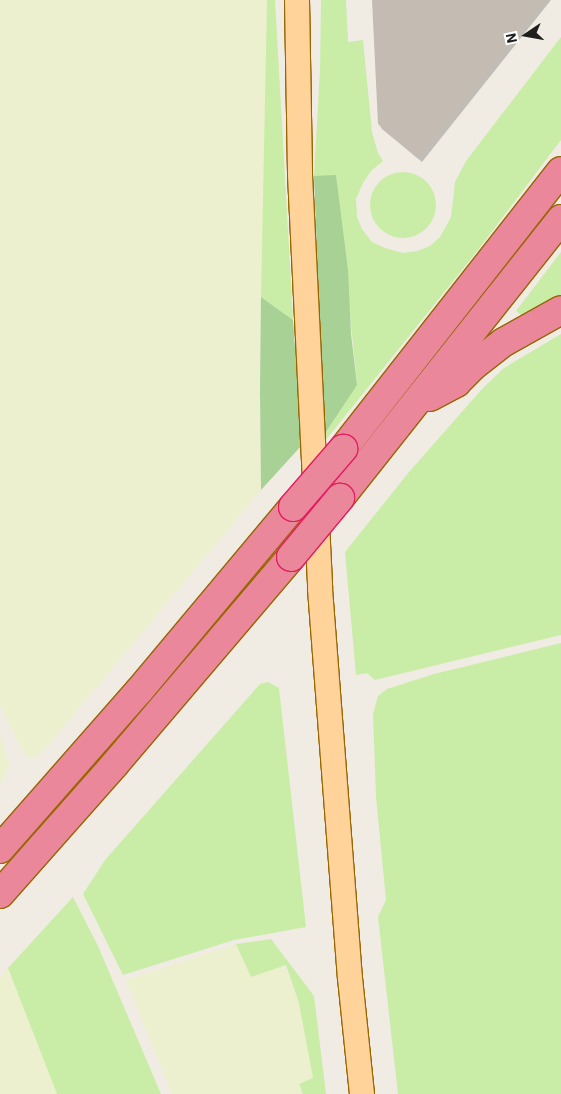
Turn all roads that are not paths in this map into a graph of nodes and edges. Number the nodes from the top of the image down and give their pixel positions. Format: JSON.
{"nodes":[{"id":1,"x":297,"y":0,"type":"edge"},
{"id":2,"x":561,"y":171,"type":"edge"},
{"id":3,"x":561,"y":219,"type":"edge"},
{"id":4,"x":561,"y":310,"type":"edge"},
{"id":5,"x":415,"y":405,"type":"junction"},
{"id":6,"x":0,"y":849,"type":"edge"},
{"id":7,"x":0,"y":894,"type":"edge"},
{"id":8,"x":362,"y":1094,"type":"edge"}],
"edges":[{"from":1,"to":8,"type":"main road"},
{"from":2,"to":6,"type":"highway","bridge":true},
{"from":3,"to":5,"type":"highway"},
{"from":4,"to":5,"type":"highway"},
{"from":5,"to":7,"type":"highway","bridge":true}]}
